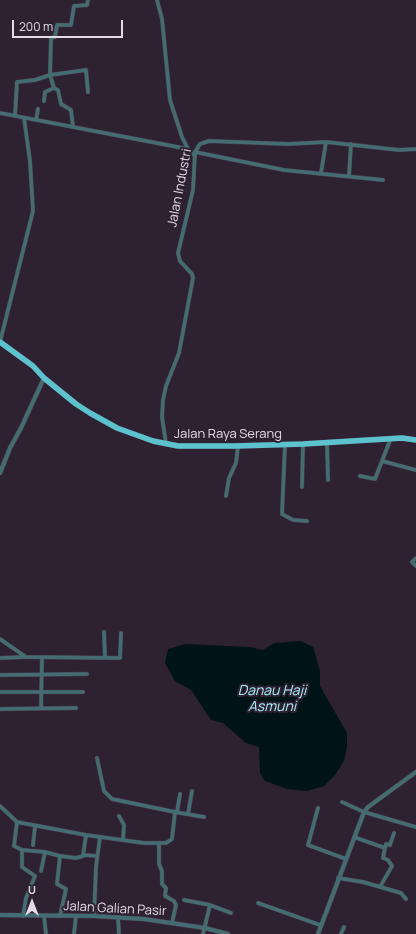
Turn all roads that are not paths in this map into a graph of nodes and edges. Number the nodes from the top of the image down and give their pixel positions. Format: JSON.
{"nodes":[{"id":1,"x":88,"y":0,"type":"edge"},
{"id":2,"x":157,"y":0,"type":"edge"},
{"id":3,"x":50,"y":75,"type":"junction"},
{"id":4,"x":54,"y":88,"type":"junction"},
{"id":5,"x":88,"y":92,"type":"dead end"},
{"id":6,"x":44,"y":100,"type":"dead end"},
{"id":7,"x":38,"y":109,"type":"dead end"},
{"id":8,"x":0,"y":113,"type":"edge"},
{"id":9,"x":15,"y":116,"type":"junction"},
{"id":10,"x":24,"y":118,"type":"junction"},
{"id":11,"x":36,"y":120,"type":"junction"},
{"id":12,"x":73,"y":127,"type":"junction"},
{"id":13,"x":326,"y":142,"type":"junction"},
{"id":14,"x":351,"y":144,"type":"junction"},
{"id":15,"x":188,"y":149,"type":"junction"},
{"id":16,"x":416,"y":150,"type":"edge"},
{"id":17,"x":194,"y":154,"type":"junction"},
{"id":18,"x":321,"y":173,"type":"junction"},
{"id":19,"x":349,"y":176,"type":"junction"},
{"id":20,"x":383,"y":180,"type":"dead end"},
{"id":21,"x":0,"y":342,"type":"edge"},
{"id":22,"x":44,"y":378,"type":"junction"},
{"id":23,"x":391,"y":438,"type":"junction"},
{"id":24,"x":416,"y":440,"type":"edge"},
{"id":25,"x":327,"y":443,"type":"junction"},
{"id":26,"x":166,"y":444,"type":"junction"},
{"id":27,"x":303,"y":444,"type":"junction"},
{"id":28,"x":285,"y":445,"type":"junction"},
{"id":29,"x":238,"y":446,"type":"junction"},
{"id":30,"x":382,"y":461,"type":"junction"},
{"id":31,"x":416,"y":470,"type":"edge"},
{"id":32,"x":0,"y":473,"type":"edge"},
{"id":33,"x":360,"y":476,"type":"dead end"},
{"id":34,"x":328,"y":480,"type":"dead end"},
{"id":35,"x":302,"y":487,"type":"dead end"},
{"id":36,"x":226,"y":496,"type":"dead end"},
{"id":37,"x":307,"y":521,"type":"dead end"},
{"id":38,"x":416,"y":558,"type":"edge"},
{"id":39,"x":416,"y":566,"type":"edge"},
{"id":40,"x":104,"y":632,"type":"dead end"},
{"id":41,"x":121,"y":633,"type":"dead end"},
{"id":42,"x":0,"y":639,"type":"edge"},
{"id":43,"x":26,"y":657,"type":"junction"},
{"id":44,"x":42,"y":657,"type":"junction"},
{"id":45,"x":0,"y":658,"type":"edge"},
{"id":46,"x":105,"y":658,"type":"junction"},
{"id":47,"x":87,"y":674,"type":"dead end"},
{"id":48,"x":0,"y":675,"type":"edge"},
{"id":49,"x":41,"y":675,"type":"junction"},
{"id":50,"x":0,"y":692,"type":"edge"},
{"id":51,"x":41,"y":692,"type":"junction"},
{"id":52,"x":83,"y":692,"type":"dead end"},
{"id":53,"x":41,"y":708,"type":"junction"},
{"id":54,"x":76,"y":708,"type":"dead end"},
{"id":55,"x":0,"y":709,"type":"edge"},
{"id":56,"x":97,"y":758,"type":"dead end"},
{"id":57,"x":416,"y":772,"type":"edge"},
{"id":58,"x":192,"y":792,"type":"dead end"},
{"id":59,"x":180,"y":794,"type":"dead end"},
{"id":60,"x":342,"y":802,"type":"dead end"},
{"id":61,"x":0,"y":806,"type":"edge"},
{"id":62,"x":318,"y":808,"type":"dead end"},
{"id":63,"x":176,"y":812,"type":"junction"},
{"id":64,"x":364,"y":812,"type":"junction"},
{"id":65,"x":188,"y":814,"type":"junction"},
{"id":66,"x":119,"y":816,"type":"dead end"},
{"id":67,"x":204,"y":817,"type":"dead end"},
{"id":68,"x":17,"y":822,"type":"junction"},
{"id":69,"x":35,"y":827,"type":"junction"},
{"id":70,"x":416,"y":827,"type":"edge"},
{"id":71,"x":394,"y":833,"type":"dead end"},
{"id":72,"x":86,"y":835,"type":"junction"},
{"id":73,"x":100,"y":837,"type":"junction"},
{"id":74,"x":354,"y":837,"type":"junction"},
{"id":75,"x":123,"y":840,"type":"junction"},
{"id":76,"x":159,"y":843,"type":"junction"},
{"id":77,"x":33,"y":845,"type":"dead end"},
{"id":78,"x":385,"y":848,"type":"junction"},
{"id":79,"x":22,"y":850,"type":"junction"},
{"id":80,"x":45,"y":852,"type":"junction"},
{"id":81,"x":84,"y":855,"type":"junction"},
{"id":82,"x":60,"y":856,"type":"junction"},
{"id":83,"x":97,"y":856,"type":"junction"},
{"id":84,"x":346,"y":859,"type":"junction"},
{"id":85,"x":41,"y":871,"type":"dead end"},
{"id":86,"x":338,"y":878,"type":"junction"},
{"id":87,"x":380,"y":887,"type":"junction"},
{"id":88,"x":406,"y":899,"type":"dead end"},
{"id":89,"x":184,"y":900,"type":"dead end"},
{"id":90,"x":258,"y":904,"type":"dead end"},
{"id":91,"x":210,"y":905,"type":"junction"},
{"id":92,"x":231,"y":912,"type":"dead end"},
{"id":93,"x":0,"y":915,"type":"edge"},
{"id":94,"x":22,"y":916,"type":"junction"},
{"id":95,"x":44,"y":916,"type":"junction"},
{"id":96,"x":60,"y":916,"type":"junction"},
{"id":97,"x":76,"y":916,"type":"junction"},
{"id":98,"x":94,"y":916,"type":"junction"},
{"id":99,"x":118,"y":917,"type":"junction"},
{"id":100,"x":172,"y":922,"type":"junction"},
{"id":101,"x":320,"y":925,"type":"junction"},
{"id":102,"x":344,"y":927,"type":"dead end"},
{"id":103,"x":205,"y":928,"type":"junction"},
{"id":104,"x":46,"y":934,"type":"edge"},
{"id":105,"x":74,"y":934,"type":"edge"},
{"id":106,"x":119,"y":934,"type":"edge"},
{"id":107,"x":203,"y":934,"type":"edge"},
{"id":108,"x":228,"y":934,"type":"edge"},
{"id":109,"x":318,"y":934,"type":"edge"},
{"id":110,"x":341,"y":934,"type":"edge"}],
"edges":[{"from":1,"to":3,"type":"street"},
{"from":2,"to":15,"type":"street"},
{"from":3,"to":4,"type":"street"},
{"from":3,"to":5,"type":"street"},
{"from":3,"to":9,"type":"street"},
{"from":4,"to":6,"type":"street"},
{"from":4,"to":12,"type":"street"},
{"from":7,"to":11,"type":"street"},
{"from":8,"to":9,"type":"street"},
{"from":9,"to":10,"type":"street"},
{"from":10,"to":11,"type":"street"},
{"from":10,"to":21,"type":"street"},
{"from":11,"to":12,"type":"street"},
{"from":12,"to":15,"type":"street"},
{"from":13,"to":14,"type":"street","name":"Jalan Industri"},
{"from":13,"to":17,"type":"street","name":"Jalan Industri"},
{"from":13,"to":18,"type":"street"},
{"from":14,"to":16,"type":"street","name":"Jalan Industri"},
{"from":14,"to":19,"type":"street"},
{"from":15,"to":17,"type":"street"},
{"from":17,"to":18,"type":"street"},
{"from":17,"to":26,"type":"street","name":"Jalan Industri"},
{"from":18,"to":19,"type":"street"},
{"from":19,"to":20,"type":"street"},
{"from":21,"to":22,"type":"highway","name":"Jalan Raya Serang"},
{"from":22,"to":26,"type":"highway","name":"Jalan Raya Serang"},
{"from":22,"to":32,"type":"street"},
{"from":23,"to":24,"type":"highway","name":"Jalan Raya Serang"},
{"from":23,"to":25,"type":"highway","name":"Jalan Raya Serang"},
{"from":23,"to":30,"type":"street"},
{"from":25,"to":27,"type":"highway","name":"Jalan Raya Serang"},
{"from":25,"to":34,"type":"street"},
{"from":26,"to":29,"type":"highway","name":"Jalan Raya Serang"},
{"from":27,"to":28,"type":"highway","name":"Jalan Raya Serang"},
{"from":27,"to":35,"type":"street"},
{"from":28,"to":29,"type":"highway","name":"Jalan Raya Serang"},
{"from":28,"to":37,"type":"street"},
{"from":29,"to":36,"type":"street"},
{"from":30,"to":31,"type":"street"},
{"from":30,"to":33,"type":"street"},
{"from":38,"to":39,"type":"street"},
{"from":40,"to":46,"type":"street"},
{"from":41,"to":46,"type":"street"},
{"from":42,"to":43,"type":"street"},
{"from":43,"to":44,"type":"street"},
{"from":43,"to":45,"type":"street"},
{"from":44,"to":46,"type":"street"},
{"from":44,"to":49,"type":"street"},
{"from":47,"to":49,"type":"street"},
{"from":48,"to":49,"type":"street"},
{"from":49,"to":51,"type":"street"},
{"from":50,"to":51,"type":"street"},
{"from":51,"to":52,"type":"street"},
{"from":51,"to":53,"type":"street"},
{"from":53,"to":54,"type":"street"},
{"from":53,"to":55,"type":"street"},
{"from":56,"to":63,"type":"street"},
{"from":57,"to":64,"type":"street"},
{"from":58,"to":65,"type":"street"},
{"from":59,"to":63,"type":"street"},
{"from":60,"to":64,"type":"street"},
{"from":61,"to":68,"type":"street"},
{"from":62,"to":84,"type":"street"},
{"from":63,"to":65,"type":"street"},
{"from":63,"to":76,"type":"street"},
{"from":64,"to":70,"type":"street"},
{"from":64,"to":74,"type":"street"},
{"from":65,"to":67,"type":"street"},
{"from":66,"to":75,"type":"street"},
{"from":68,"to":69,"type":"street"},
{"from":68,"to":79,"type":"street"},
{"from":69,"to":72,"type":"street"},
{"from":69,"to":77,"type":"street"},
{"from":71,"to":78,"type":"street"},
{"from":72,"to":73,"type":"street"},
{"from":72,"to":81,"type":"street"},
{"from":73,"to":75,"type":"street"},
{"from":73,"to":83,"type":"street"},
{"from":74,"to":78,"type":"street"},
{"from":74,"to":84,"type":"street"},
{"from":75,"to":76,"type":"street"},
{"from":76,"to":100,"type":"street"},
{"from":78,"to":87,"type":"street"},
{"from":79,"to":80,"type":"street"},
{"from":79,"to":94,"type":"street"},
{"from":80,"to":82,"type":"street"},
{"from":80,"to":85,"type":"street"},
{"from":81,"to":82,"type":"street"},
{"from":81,"to":83,"type":"street"},
{"from":82,"to":96,"type":"street"},
{"from":83,"to":98,"type":"street"},
{"from":84,"to":86,"type":"street"},
{"from":86,"to":87,"type":"street"},
{"from":86,"to":101,"type":"street"},
{"from":87,"to":88,"type":"street"},
{"from":89,"to":91,"type":"street"},
{"from":90,"to":101,"type":"street"},
{"from":91,"to":92,"type":"street"},
{"from":91,"to":103,"type":"street"},
{"from":93,"to":94,"type":"street","name":"Jalan Galian Pasir"},
{"from":94,"to":95,"type":"street","name":"Jalan Galian Pasir"},
{"from":95,"to":96,"type":"street","name":"Jalan Galian Pasir"},
{"from":95,"to":104,"type":"street"},
{"from":96,"to":97,"type":"street","name":"Jalan Galian Pasir"},
{"from":97,"to":98,"type":"street","name":"Jalan Galian Pasir"},
{"from":97,"to":105,"type":"street"},
{"from":98,"to":99,"type":"street","name":"Jalan Galian Pasir"},
{"from":99,"to":100,"type":"street","name":"Jalan Galian Pasir"},
{"from":99,"to":106,"type":"street"},
{"from":100,"to":103,"type":"street","name":"Jalan Galian Pasir"},
{"from":101,"to":109,"type":"street"},
{"from":102,"to":110,"type":"street"},
{"from":103,"to":107,"type":"street"},
{"from":103,"to":108,"type":"street","name":"Jalan Galian Pasir"}]}
